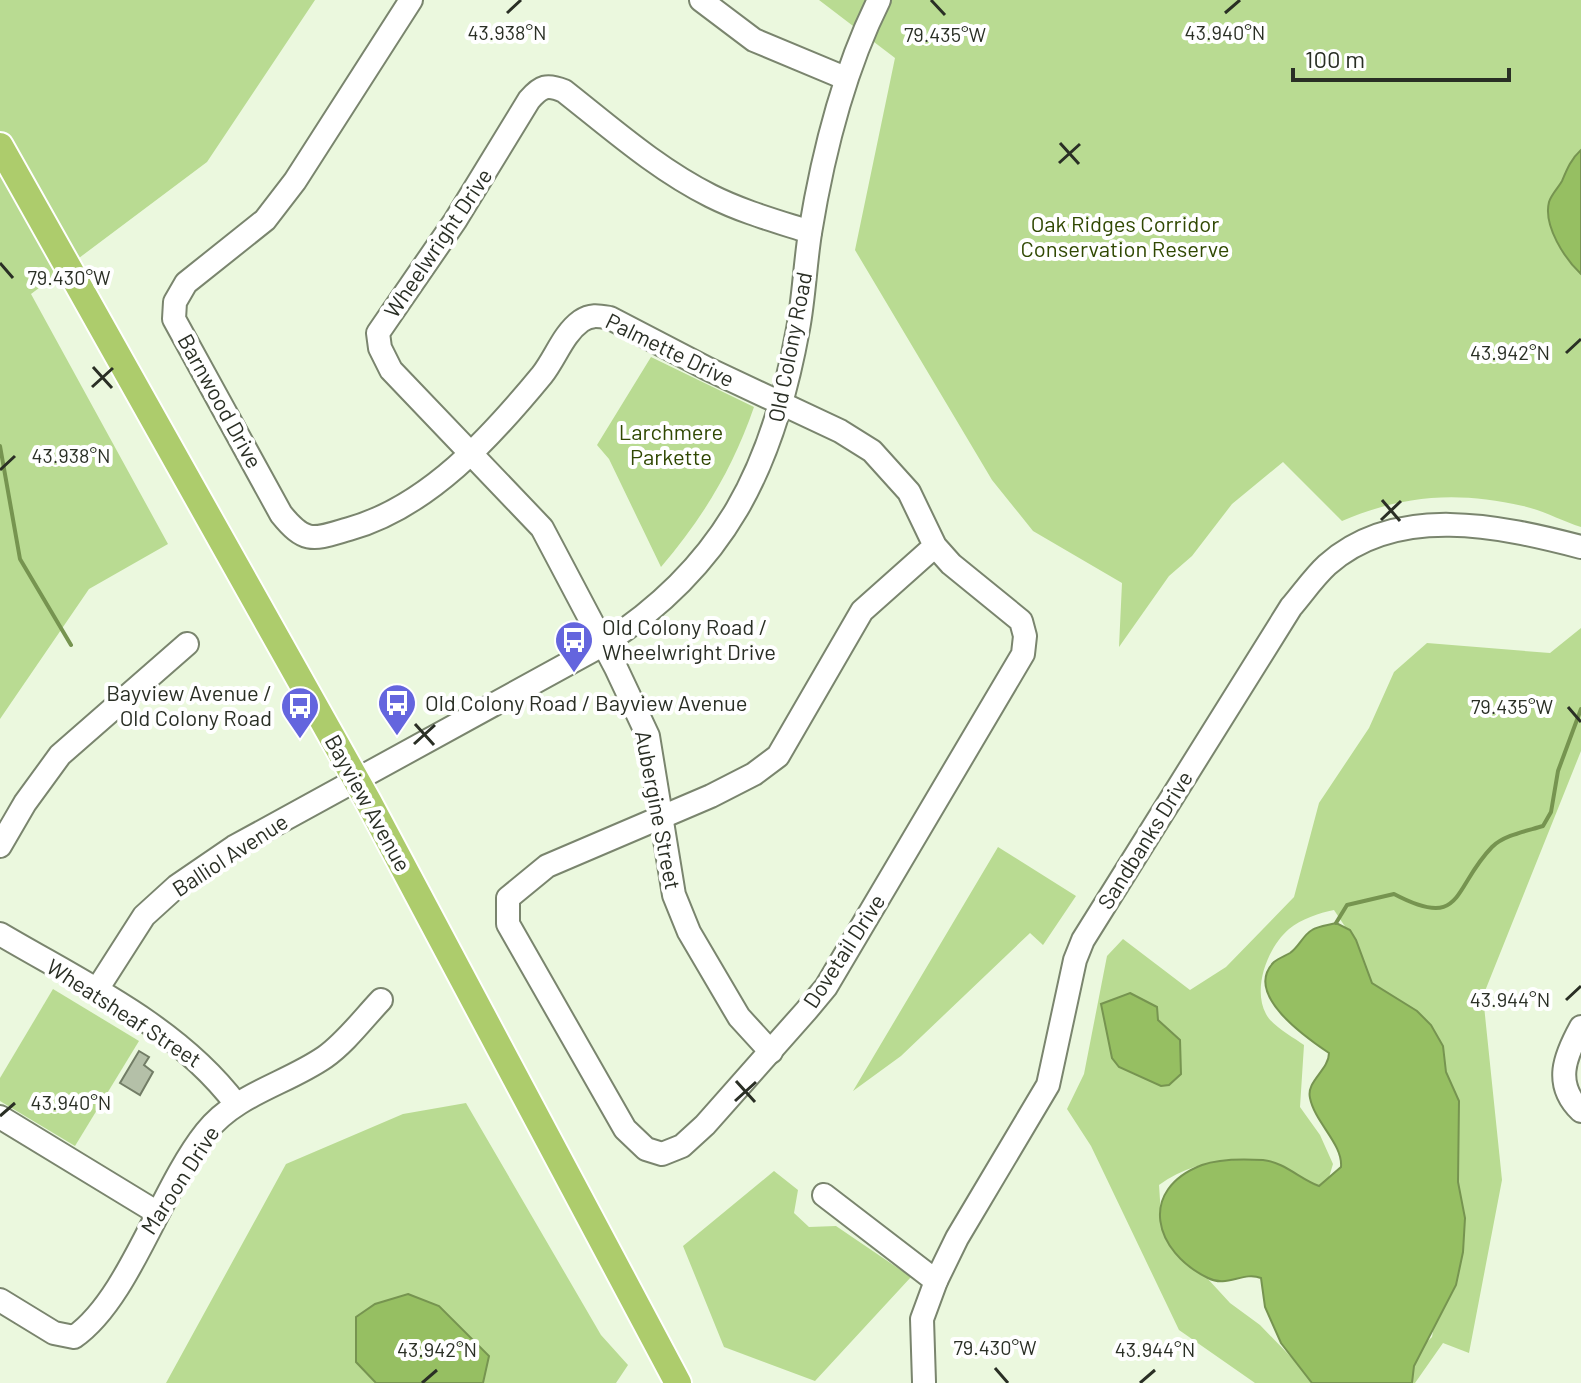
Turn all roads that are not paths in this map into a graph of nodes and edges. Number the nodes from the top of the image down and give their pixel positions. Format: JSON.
{"nodes":[{"id":1,"x":411,"y":0,"type":"edge"},
{"id":2,"x":701,"y":0,"type":"edge"},
{"id":3,"x":879,"y":0,"type":"edge"},
{"id":4,"x":845,"y":78,"type":"junction"},
{"id":5,"x":0,"y":146,"type":"edge"},
{"id":6,"x":810,"y":232,"type":"junction"},
{"id":7,"x":784,"y":404,"type":"junction"},
{"id":8,"x":470,"y":451,"type":"junction"},
{"id":9,"x":935,"y":546,"type":"junction"},
{"id":10,"x":1581,"y":547,"type":"edge"},
{"id":11,"x":187,"y":644,"type":"dead end"},
{"id":12,"x":604,"y":644,"type":"junction"},
{"id":13,"x":355,"y":779,"type":"junction"},
{"id":14,"x":661,"y":816,"type":"junction"},
{"id":15,"x":0,"y":846,"type":"edge"},
{"id":16,"x":0,"y":934,"type":"edge"},
{"id":17,"x":96,"y":991,"type":"junction"},
{"id":18,"x":381,"y":1000,"type":"dead end"},
{"id":19,"x":1581,"y":1027,"type":"edge"},
{"id":20,"x":771,"y":1052,"type":"junction"},
{"id":21,"x":236,"y":1104,"type":"junction"},
{"id":22,"x":1581,"y":1111,"type":"edge"},
{"id":23,"x":0,"y":1117,"type":"edge"},
{"id":24,"x":824,"y":1195,"type":"dead end"},
{"id":25,"x":156,"y":1212,"type":"junction"},
{"id":26,"x":936,"y":1281,"type":"junction"},
{"id":27,"x":0,"y":1300,"type":"edge"},
{"id":28,"x":678,"y":1383,"type":"edge"},
{"id":29,"x":926,"y":1383,"type":"edge"}],
"edges":[{"from":1,"to":8,"type":"street","name":"Barnwood Drive"},
{"from":2,"to":4,"type":"street"},
{"from":3,"to":4,"type":"street","name":"Old Colony Road"},
{"from":4,"to":6,"type":"street","name":"Old Colony Road"},
{"from":5,"to":13,"type":"main road","name":"Bayview Avenue"},
{"from":6,"to":7,"type":"street","name":"Old Colony Road"},
{"from":6,"to":8,"type":"street","name":"Wheelwright Drive"},
{"from":7,"to":8,"type":"street","name":"Palmette Drive"},
{"from":7,"to":9,"type":"street","name":"Dovetail Drive"},
{"from":7,"to":12,"type":"street","name":"Old Colony Road"},
{"from":8,"to":12,"type":"street","name":"Wheelwright Drive"},
{"from":9,"to":14,"type":"street"},
{"from":9,"to":20,"type":"street","name":"Dovetail Drive"},
{"from":10,"to":26,"type":"street","name":"Sandbanks Drive"},
{"from":11,"to":15,"type":"street"},
{"from":12,"to":13,"type":"street","name":"Old Colony Road"},
{"from":12,"to":14,"type":"street","name":"Aubergine Street"},
{"from":13,"to":17,"type":"street","name":"Balliol Avenue"},
{"from":13,"to":28,"type":"main road","name":"Bayview Avenue"},
{"from":14,"to":20,"type":"street","name":"Aubergine Street"},
{"from":14,"to":20,"type":"street","name":"Dovetail Drive"},
{"from":16,"to":17,"type":"street","name":"Wheatsheaf Street"},
{"from":17,"to":21,"type":"street","name":"Wheatsheaf Street"},
{"from":18,"to":21,"type":"street","name":"Maroon Drive"},
{"from":19,"to":22,"type":"street"},
{"from":21,"to":25,"type":"street","name":"Maroon Drive"},
{"from":23,"to":25,"type":"street"},
{"from":24,"to":26,"type":"street"},
{"from":25,"to":27,"type":"street","name":"Maroon Drive"},
{"from":26,"to":29,"type":"street","name":"Sandbanks Drive"}]}
